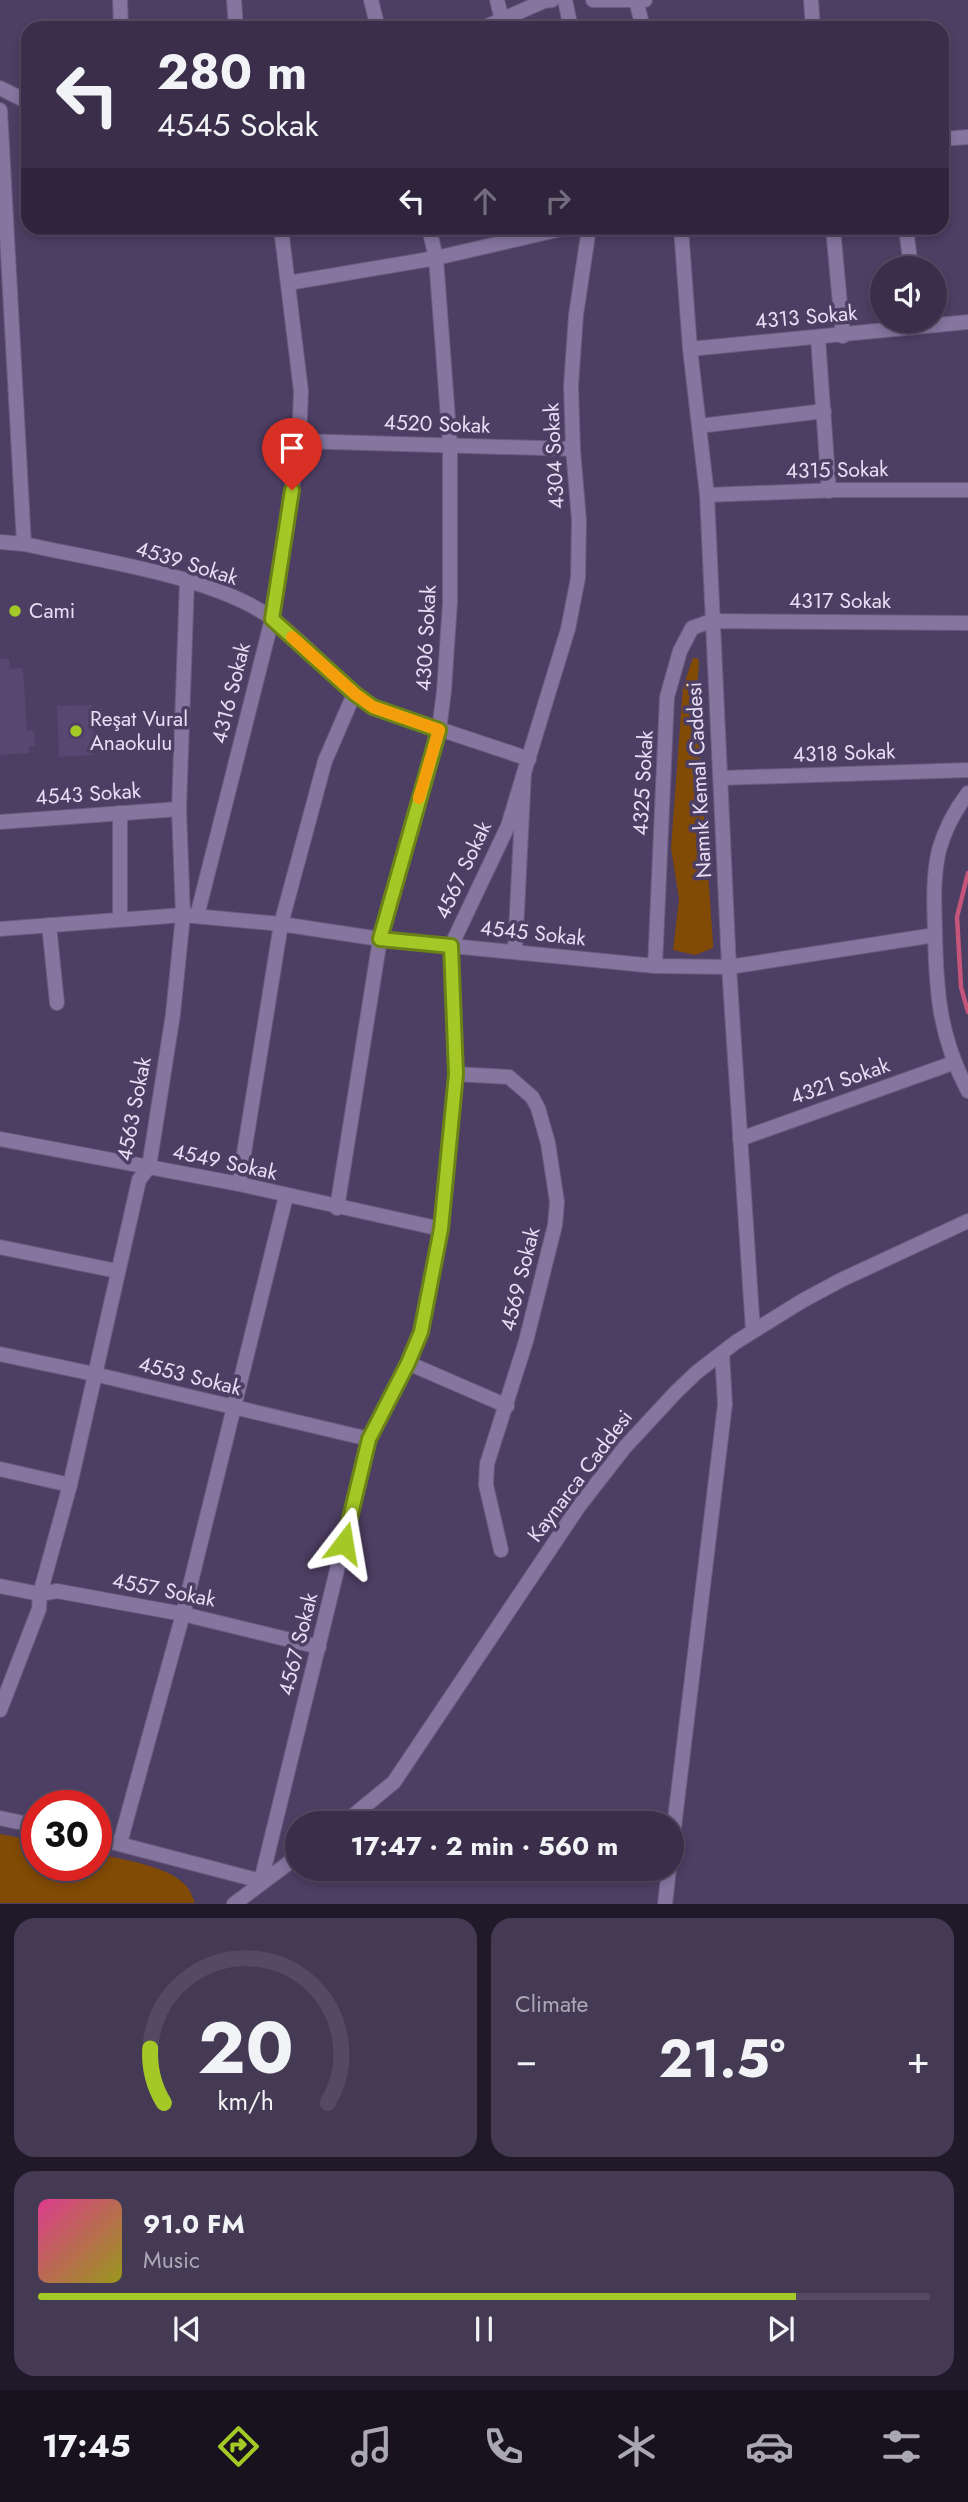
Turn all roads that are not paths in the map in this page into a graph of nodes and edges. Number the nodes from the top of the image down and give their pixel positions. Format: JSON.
{"nodes":[{"id":1,"x":121,"y":0,"type":"edge"},
{"id":2,"x":234,"y":0,"type":"edge"},
{"id":3,"x":371,"y":0,"type":"edge"},
{"id":4,"x":497,"y":0,"type":"edge"},
{"id":5,"x":552,"y":0,"type":"edge"},
{"id":6,"x":565,"y":0,"type":"edge"},
{"id":7,"x":593,"y":0,"type":"edge"},
{"id":8,"x":636,"y":0,"type":"edge"},
{"id":9,"x":645,"y":0,"type":"edge"},
{"id":10,"x":811,"y":0,"type":"edge"},
{"id":11,"x":502,"y":20,"type":"joint"},
{"id":12,"x":121,"y":21,"type":"edge"},
{"id":13,"x":236,"y":21,"type":"edge"},
{"id":14,"x":376,"y":21,"type":"edge"},
{"id":15,"x":570,"y":21,"type":"edge"},
{"id":16,"x":641,"y":21,"type":"edge"},
{"id":17,"x":812,"y":21,"type":"edge"},
{"id":18,"x":0,"y":89,"type":"edge"},
{"id":19,"x":21,"y":99,"type":"edge"},
{"id":20,"x":0,"y":110,"type":"edge"},
{"id":21,"x":968,"y":137,"type":"edge"},
{"id":22,"x":949,"y":138,"type":"edge"},
{"id":23,"x":282,"y":235,"type":"edge"},
{"id":24,"x":431,"y":235,"type":"edge"},
{"id":25,"x":536,"y":235,"type":"edge"},
{"id":26,"x":588,"y":235,"type":"edge"},
{"id":27,"x":682,"y":235,"type":"edge"},
{"id":28,"x":834,"y":235,"type":"edge"},
{"id":29,"x":907,"y":235,"type":"edge"},
{"id":30,"x":910,"y":256,"type":"edge"},
{"id":31,"x":436,"y":258,"type":"junction"},
{"id":32,"x":288,"y":283,"type":"junction"},
{"id":33,"x":6,"y":310,"type":"edge"},
{"id":34,"x":968,"y":322,"type":"edge"},
{"id":35,"x":947,"y":323,"type":"edge"},
{"id":36,"x":870,"y":332,"type":"edge"},
{"id":37,"x":844,"y":336,"type":"junction"},
{"id":38,"x":818,"y":338,"type":"junction"},
{"id":39,"x":690,"y":349,"type":"junction"},
{"id":40,"x":824,"y":411,"type":"junction"},
{"id":41,"x":699,"y":426,"type":"junction"},
{"id":42,"x":299,"y":441,"type":"junction"},
{"id":43,"x":450,"y":445,"type":"junction"},
{"id":44,"x":573,"y":449,"type":"junction"},
{"id":45,"x":968,"y":490,"type":"edge"},
{"id":46,"x":829,"y":491,"type":"junction"},
{"id":47,"x":707,"y":495,"type":"junction"},
{"id":48,"x":0,"y":542,"type":"edge"},
{"id":49,"x":24,"y":544,"type":"junction"},
{"id":50,"x":187,"y":580,"type":"junction"},
{"id":51,"x":272,"y":619,"type":"junction"},
{"id":52,"x":712,"y":621,"type":"junction"},
{"id":53,"x":968,"y":623,"type":"edge"},
{"id":54,"x":355,"y":694,"type":"junction"},
{"id":55,"x":439,"y":730,"type":"junction"},
{"id":56,"x":526,"y":766,"type":"junction"},
{"id":57,"x":968,"y":770,"type":"edge"},
{"id":58,"x":721,"y":778,"type":"junction"},
{"id":59,"x":968,"y":793,"type":"edge"},
{"id":60,"x":179,"y":809,"type":"junction"},
{"id":61,"x":120,"y":813,"type":"junction"},
{"id":62,"x":0,"y":822,"type":"edge"},
{"id":63,"x":190,"y":916,"type":"junction"},
{"id":64,"x":120,"y":919,"type":"junction"},
{"id":65,"x":281,"y":924,"type":"junction"},
{"id":66,"x":49,"y":925,"type":"junction"},
{"id":67,"x":0,"y":929,"type":"edge"},
{"id":68,"x":935,"y":935,"type":"junction"},
{"id":69,"x":380,"y":939,"type":"junction"},
{"id":70,"x":451,"y":946,"type":"junction"},
{"id":71,"x":515,"y":951,"type":"junction"},
{"id":72,"x":655,"y":967,"type":"junction"},
{"id":73,"x":729,"y":967,"type":"junction"},
{"id":74,"x":57,"y":1003,"type":"dead end"},
{"id":75,"x":954,"y":1063,"type":"junction"},
{"id":76,"x":456,"y":1074,"type":"junction"},
{"id":77,"x":968,"y":1091,"type":"edge"},
{"id":78,"x":0,"y":1139,"type":"edge"},
{"id":79,"x":740,"y":1139,"type":"junction"},
{"id":80,"x":149,"y":1167,"type":"junction"},
{"id":81,"x":239,"y":1184,"type":"junction"},
{"id":82,"x":286,"y":1196,"type":"junction"},
{"id":83,"x":337,"y":1208,"type":"junction"},
{"id":84,"x":968,"y":1221,"type":"edge"},
{"id":85,"x":441,"y":1229,"type":"junction"},
{"id":86,"x":0,"y":1247,"type":"edge"},
{"id":87,"x":117,"y":1270,"type":"junction"},
{"id":88,"x":753,"y":1331,"type":"junction"},
{"id":89,"x":722,"y":1353,"type":"junction"},
{"id":90,"x":0,"y":1354,"type":"edge"},
{"id":91,"x":408,"y":1363,"type":"junction"},
{"id":92,"x":94,"y":1374,"type":"junction"},
{"id":93,"x":507,"y":1406,"type":"junction"},
{"id":94,"x":234,"y":1408,"type":"junction"},
{"id":95,"x":369,"y":1439,"type":"junction"},
{"id":96,"x":0,"y":1469,"type":"edge"},
{"id":97,"x":70,"y":1485,"type":"junction"},
{"id":98,"x":501,"y":1550,"type":"dead end"},
{"id":99,"x":0,"y":1586,"type":"edge"},
{"id":100,"x":40,"y":1594,"type":"junction"},
{"id":101,"x":183,"y":1614,"type":"junction"},
{"id":102,"x":319,"y":1647,"type":"junction"},
{"id":103,"x":0,"y":1710,"type":"edge"},
{"id":104,"x":359,"y":1811,"type":"edge"},
{"id":105,"x":676,"y":1811,"type":"edge"},
{"id":106,"x":0,"y":1818,"type":"edge"},
{"id":107,"x":21,"y":1823,"type":"edge"},
{"id":108,"x":112,"y":1841,"type":"edge"},
{"id":109,"x":120,"y":1843,"type":"junction"},
{"id":110,"x":285,"y":1865,"type":"edge"},
{"id":111,"x":261,"y":1881,"type":"junction"},
{"id":112,"x":668,"y":1881,"type":"edge"},
{"id":113,"x":234,"y":1903,"type":"edge"},
{"id":114,"x":665,"y":1903,"type":"edge"}],
"edges":[{"from":1,"to":12,"type":"street"},
{"from":2,"to":13,"type":"street"},
{"from":3,"to":14,"type":"street"},
{"from":4,"to":11,"type":"street"},
{"from":5,"to":11,"type":"street"},
{"from":6,"to":15,"type":"street"},
{"from":7,"to":8,"type":"street"},
{"from":8,"to":9,"type":"street"},
{"from":8,"to":16,"type":"street"},
{"from":10,"to":17,"type":"street"},
{"from":18,"to":19,"type":"street"},
{"from":20,"to":33,"type":"street"},
{"from":21,"to":22,"type":"street"},
{"from":23,"to":32,"type":"street","name":"4316 Sokak"},
{"from":24,"to":31,"type":"street","name":"4306 Sokak"},
{"from":25,"to":31,"type":"street"},
{"from":26,"to":44,"type":"street","name":"4304 Sokak"},
{"from":27,"to":39,"type":"street","name":"Namık Kemal Caddesi"},
{"from":28,"to":37,"type":"street"},
{"from":29,"to":30,"type":"street"},
{"from":31,"to":32,"type":"street"},
{"from":31,"to":43,"type":"street","name":"4306 Sokak"},
{"from":32,"to":42,"type":"street","name":"4316 Sokak"},
{"from":33,"to":49,"type":"street"},
{"from":34,"to":35,"type":"street","name":"4313 Sokak"},
{"from":36,"to":37,"type":"street","name":"4313 Sokak"},
{"from":37,"to":38,"type":"street","name":"4313 Sokak"},
{"from":38,"to":39,"type":"street","name":"4313 Sokak"},
{"from":38,"to":40,"type":"street"},
{"from":39,"to":41,"type":"street","name":"Namık Kemal Caddesi"},
{"from":40,"to":41,"type":"street"},
{"from":40,"to":46,"type":"street"},
{"from":41,"to":47,"type":"street","name":"Namık Kemal Caddesi"},
{"from":42,"to":43,"type":"street","name":"4520 Sokak"},
{"from":42,"to":51,"type":"street","name":"4316 Sokak"},
{"from":43,"to":44,"type":"street","name":"4520 Sokak"},
{"from":43,"to":55,"type":"street","name":"4306 Sokak"},
{"from":44,"to":56,"type":"street","name":"4304 Sokak"},
{"from":45,"to":46,"type":"street","name":"4315 Sokak"},
{"from":46,"to":47,"type":"street","name":"4315 Sokak"},
{"from":47,"to":52,"type":"street","name":"Namık Kemal Caddesi"},
{"from":48,"to":49,"type":"street","name":"4539 Sokak"},
{"from":49,"to":50,"type":"street","name":"4539 Sokak"},
{"from":50,"to":51,"type":"street","name":"4539 Sokak"},
{"from":50,"to":60,"type":"street","name":"4563 Sokak"},
{"from":51,"to":54,"type":"street","name":"4539 Sokak"},
{"from":51,"to":63,"type":"street","name":"4316 Sokak"},
{"from":52,"to":53,"type":"street","name":"4317 Sokak"},
{"from":52,"to":58,"type":"street","name":"Namık Kemal Caddesi"},
{"from":52,"to":72,"type":"street","name":"4325 Sokak"},
{"from":54,"to":55,"type":"street","name":"4539 Sokak"},
{"from":54,"to":65,"type":"street"},
{"from":55,"to":56,"type":"street","name":"4539 Sokak"},
{"from":55,"to":69,"type":"street","name":"4306 Sokak"},
{"from":56,"to":70,"type":"street","name":"4567 Sokak"},
{"from":56,"to":71,"type":"street"},
{"from":57,"to":58,"type":"street","name":"4318 Sokak"},
{"from":58,"to":73,"type":"street","name":"Namık Kemal Caddesi"},
{"from":59,"to":68,"type":"street"},
{"from":60,"to":61,"type":"street","name":"4543 Sokak"},
{"from":60,"to":63,"type":"street","name":"4563 Sokak"},
{"from":61,"to":62,"type":"street","name":"4543 Sokak"},
{"from":61,"to":64,"type":"street"},
{"from":63,"to":64,"type":"street","name":"4545 Sokak"},
{"from":63,"to":65,"type":"street","name":"4545 Sokak"},
{"from":63,"to":80,"type":"street","name":"4563 Sokak"},
{"from":64,"to":66,"type":"street","name":"4545 Sokak"},
{"from":65,"to":69,"type":"street","name":"4545 Sokak"},
{"from":65,"to":81,"type":"street"},
{"from":66,"to":67,"type":"street","name":"4545 Sokak"},
{"from":66,"to":74,"type":"street"},
{"from":68,"to":73,"type":"street","name":"4545 Sokak"},
{"from":68,"to":75,"type":"street"},
{"from":69,"to":70,"type":"street","name":"4545 Sokak"},
{"from":69,"to":83,"type":"street","name":"4306 Sokak"},
{"from":70,"to":71,"type":"street","name":"4545 Sokak"},
{"from":70,"to":76,"type":"street","name":"4567 Sokak"},
{"from":71,"to":72,"type":"street","name":"4545 Sokak"},
{"from":72,"to":73,"type":"street","name":"4545 Sokak"},
{"from":73,"to":79,"type":"street","name":"Namık Kemal Caddesi"},
{"from":75,"to":77,"type":"street"},
{"from":75,"to":79,"type":"street","name":"4321 Sokak"},
{"from":76,"to":85,"type":"street","name":"4567 Sokak"},
{"from":76,"to":93,"type":"street","name":"4569 Sokak"},
{"from":78,"to":80,"type":"street","name":"4549 Sokak"},
{"from":79,"to":88,"type":"street","name":"Namık Kemal Caddesi"},
{"from":80,"to":81,"type":"street","name":"4549 Sokak"},
{"from":80,"to":87,"type":"street","name":"4563 Sokak"},
{"from":81,"to":82,"type":"street","name":"4549 Sokak"},
{"from":82,"to":83,"type":"street","name":"4549 Sokak"},
{"from":82,"to":94,"type":"street"},
{"from":83,"to":85,"type":"street","name":"4549 Sokak"},
{"from":84,"to":88,"type":"street","name":"Kaynarca Caddesi"},
{"from":85,"to":91,"type":"street","name":"4567 Sokak"},
{"from":86,"to":87,"type":"street"},
{"from":87,"to":92,"type":"street","name":"4563 Sokak"},
{"from":88,"to":89,"type":"street","name":"Kaynarca Caddesi"},
{"from":89,"to":104,"type":"street","name":"Kaynarca Caddesi"},
{"from":89,"to":105,"type":"street"},
{"from":90,"to":92,"type":"street","name":"4553 Sokak"},
{"from":91,"to":93,"type":"street"},
{"from":91,"to":95,"type":"street","name":"4567 Sokak"},
{"from":92,"to":94,"type":"street","name":"4553 Sokak"},
{"from":92,"to":97,"type":"street","name":"4563 Sokak"},
{"from":93,"to":98,"type":"street","name":"4569 Sokak"},
{"from":94,"to":95,"type":"street","name":"4553 Sokak"},
{"from":94,"to":101,"type":"street"},
{"from":95,"to":102,"type":"street","name":"4567 Sokak"},
{"from":96,"to":97,"type":"street"},
{"from":97,"to":100,"type":"street","name":"4563 Sokak"},
{"from":99,"to":100,"type":"street","name":"4557 Sokak"},
{"from":100,"to":101,"type":"street","name":"4557 Sokak"},
{"from":100,"to":103,"type":"street","name":"4563 Sokak"},
{"from":101,"to":102,"type":"street","name":"4557 Sokak"},
{"from":101,"to":109,"type":"street"},
{"from":102,"to":111,"type":"street","name":"4567 Sokak"},
{"from":106,"to":107,"type":"street"},
{"from":108,"to":109,"type":"street"},
{"from":109,"to":111,"type":"street"},
{"from":110,"to":111,"type":"street"},
{"from":111,"to":113,"type":"street"},
{"from":112,"to":114,"type":"street"}]}
